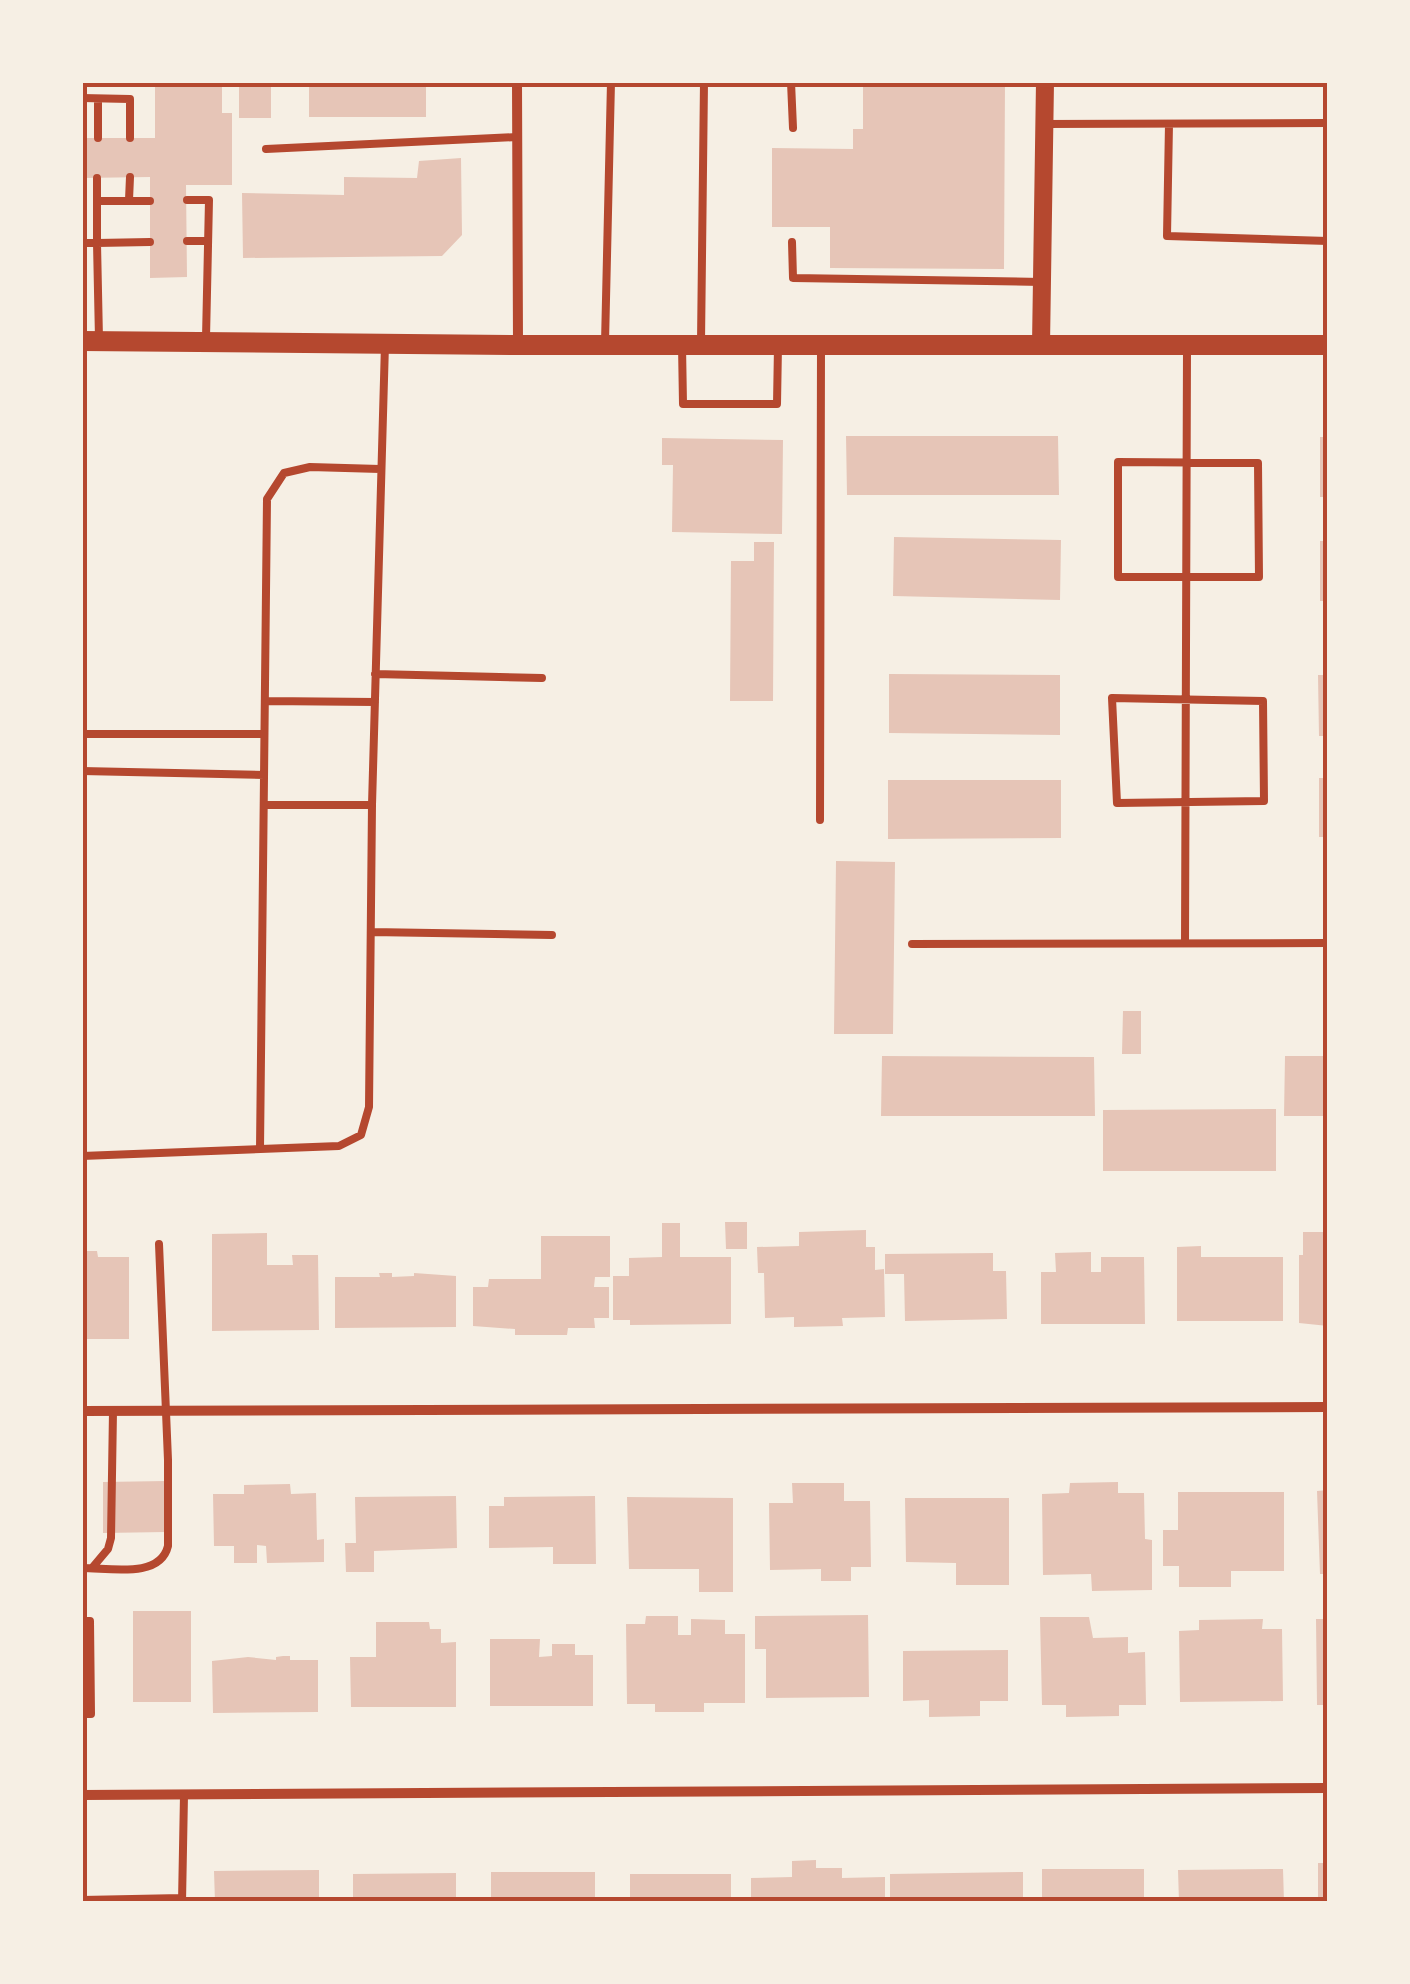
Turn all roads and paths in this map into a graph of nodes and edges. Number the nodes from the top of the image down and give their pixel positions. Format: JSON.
{"nodes":[{"id":1,"x":517,"y":82,"type":"edge"},
{"id":2,"x":611,"y":82,"type":"edge"},
{"id":3,"x":704,"y":82,"type":"edge"},
{"id":4,"x":791,"y":82,"type":"edge"},
{"id":5,"x":1045,"y":82,"type":"edge"},
{"id":6,"x":82,"y":98,"type":"edge"},
{"id":7,"x":98,"y":98,"type":"junction"},
{"id":8,"x":1328,"y":122,"type":"edge"},
{"id":9,"x":1044,"y":124,"type":"junction"},
{"id":10,"x":1169,"y":124,"type":"junction"},
{"id":11,"x":793,"y":128,"type":"dead end"},
{"id":12,"x":517,"y":137,"type":"junction"},
{"id":13,"x":98,"y":138,"type":"dead end"},
{"id":14,"x":130,"y":138,"type":"dead end"},
{"id":15,"x":266,"y":150,"type":"dead end"},
{"id":16,"x":130,"y":177,"type":"dead end"},
{"id":17,"x":98,"y":178,"type":"dead end"},
{"id":18,"x":129,"y":200,"type":"junction"},
{"id":19,"x":186,"y":200,"type":"dead end"},
{"id":20,"x":97,"y":201,"type":"junction"},
{"id":21,"x":150,"y":201,"type":"dead end"},
{"id":22,"x":187,"y":241,"type":"dead end"},
{"id":23,"x":208,"y":241,"type":"junction"},
{"id":24,"x":1328,"y":241,"type":"edge"},
{"id":25,"x":150,"y":242,"type":"dead end"},
{"id":26,"x":792,"y":242,"type":"dead end"},
{"id":27,"x":82,"y":243,"type":"edge"},
{"id":28,"x":97,"y":243,"type":"junction"},
{"id":29,"x":1042,"y":282,"type":"junction"},
{"id":30,"x":91,"y":341,"type":"edge"},
{"id":31,"x":206,"y":342,"type":"junction"},
{"id":32,"x":385,"y":344,"type":"junction"},
{"id":33,"x":518,"y":345,"type":"junction"},
{"id":34,"x":604,"y":345,"type":"junction"},
{"id":35,"x":692,"y":345,"type":"junction"},
{"id":36,"x":778,"y":345,"type":"junction"},
{"id":37,"x":821,"y":345,"type":"junction"},
{"id":38,"x":1041,"y":345,"type":"junction"},
{"id":39,"x":1187,"y":345,"type":"junction"},
{"id":40,"x":1328,"y":345,"type":"edge"},
{"id":41,"x":1187,"y":463,"type":"junction"},
{"id":42,"x":380,"y":469,"type":"junction"},
{"id":43,"x":1186,"y":577,"type":"junction"},
{"id":44,"x":375,"y":674,"type":"junction"},
{"id":45,"x":542,"y":678,"type":"dead end"},
{"id":46,"x":1186,"y":698,"type":"junction"},
{"id":47,"x":265,"y":701,"type":"junction"},
{"id":48,"x":374,"y":702,"type":"junction"},
{"id":49,"x":82,"y":734,"type":"edge"},
{"id":50,"x":264,"y":734,"type":"junction"},
{"id":51,"x":82,"y":771,"type":"edge"},
{"id":52,"x":264,"y":774,"type":"junction"},
{"id":53,"x":1186,"y":802,"type":"junction"},
{"id":54,"x":372,"y":805,"type":"junction"},
{"id":55,"x":264,"y":806,"type":"junction"},
{"id":56,"x":820,"y":820,"type":"dead end"},
{"id":57,"x":371,"y":932,"type":"junction"},
{"id":58,"x":552,"y":935,"type":"dead end"},
{"id":59,"x":1185,"y":943,"type":"junction"},
{"id":60,"x":1328,"y":943,"type":"edge"},
{"id":61,"x":912,"y":944,"type":"dead end"},
{"id":62,"x":260,"y":1149,"type":"junction"},
{"id":63,"x":82,"y":1156,"type":"edge"},
{"id":64,"x":159,"y":1244,"type":"dead end"},
{"id":65,"x":1328,"y":1406,"type":"edge"},
{"id":66,"x":82,"y":1411,"type":"edge"},
{"id":67,"x":112,"y":1411,"type":"junction"},
{"id":68,"x":166,"y":1412,"type":"junction"},
{"id":69,"x":87,"y":1568,"type":"edge"},
{"id":70,"x":82,"y":1621,"type":"edge"},
{"id":71,"x":82,"y":1714,"type":"edge"},
{"id":72,"x":1328,"y":1788,"type":"edge"},
{"id":73,"x":82,"y":1795,"type":"edge"},
{"id":74,"x":184,"y":1795,"type":"junction"},
{"id":75,"x":82,"y":1900,"type":"edge"},
{"id":76,"x":182,"y":1900,"type":"edge"}],
"edges":[{"from":1,"to":12,"type":"street"},
{"from":2,"to":34,"type":"lane"},
{"from":3,"to":35,"type":"lane"},
{"from":4,"to":11,"type":"lane"},
{"from":5,"to":9,"type":"street"},
{"from":6,"to":7,"type":"lane"},
{"from":7,"to":13,"type":"lane"},
{"from":7,"to":14,"type":"lane"},
{"from":8,"to":10,"type":"lane"},
{"from":9,"to":10,"type":"lane"},
{"from":9,"to":29,"type":"street"},
{"from":10,"to":24,"type":"lane"},
{"from":12,"to":15,"type":"lane"},
{"from":12,"to":33,"type":"street"},
{"from":16,"to":18,"type":"lane"},
{"from":17,"to":20,"type":"lane"},
{"from":18,"to":20,"type":"lane"},
{"from":18,"to":21,"type":"lane"},
{"from":19,"to":23,"type":"lane"},
{"from":20,"to":28,"type":"lane"},
{"from":22,"to":23,"type":"lane"},
{"from":23,"to":31,"type":"lane"},
{"from":25,"to":28,"type":"lane"},
{"from":26,"to":29,"type":"lane"},
{"from":27,"to":28,"type":"lane"},
{"from":28,"to":30,"type":"lane"},
{"from":29,"to":38,"type":"street"},
{"from":30,"to":31,"type":"main road"},
{"from":31,"to":32,"type":"main road"},
{"from":32,"to":33,"type":"main road"},
{"from":32,"to":42,"type":"lane"},
{"from":33,"to":34,"type":"main road"},
{"from":34,"to":35,"type":"main road"},
{"from":35,"to":36,"type":"main road"},
{"from":35,"to":36,"type":"lane"},
{"from":36,"to":37,"type":"main road"},
{"from":37,"to":38,"type":"main road"},
{"from":37,"to":56,"type":"lane"},
{"from":38,"to":39,"type":"main road"},
{"from":39,"to":40,"type":"main road"},
{"from":39,"to":41,"type":"lane"},
{"from":41,"to":43,"type":"lane"},
{"from":41,"to":43,"type":"lane"},
{"from":41,"to":43,"type":"lane"},
{"from":42,"to":44,"type":"lane"},
{"from":42,"to":47,"type":"lane"},
{"from":43,"to":46,"type":"lane"},
{"from":44,"to":45,"type":"lane"},
{"from":44,"to":48,"type":"lane"},
{"from":46,"to":53,"type":"lane"},
{"from":46,"to":53,"type":"lane"},
{"from":46,"to":53,"type":"lane"},
{"from":47,"to":48,"type":"lane"},
{"from":47,"to":50,"type":"lane"},
{"from":48,"to":54,"type":"lane"},
{"from":49,"to":50,"type":"lane"},
{"from":50,"to":52,"type":"lane"},
{"from":51,"to":52,"type":"lane"},
{"from":52,"to":55,"type":"lane"},
{"from":53,"to":59,"type":"lane"},
{"from":54,"to":55,"type":"lane"},
{"from":54,"to":57,"type":"lane"},
{"from":55,"to":62,"type":"lane"},
{"from":57,"to":58,"type":"lane"},
{"from":57,"to":62,"type":"lane"},
{"from":59,"to":60,"type":"lane"},
{"from":59,"to":61,"type":"lane"},
{"from":62,"to":63,"type":"lane"},
{"from":64,"to":68,"type":"lane"},
{"from":65,"to":68,"type":"street"},
{"from":66,"to":67,"type":"street"},
{"from":67,"to":68,"type":"street"},
{"from":67,"to":69,"type":"lane"},
{"from":68,"to":69,"type":"lane"},
{"from":70,"to":71,"type":"lane"},
{"from":72,"to":74,"type":"street"},
{"from":73,"to":74,"type":"street"},
{"from":74,"to":76,"type":"lane"},
{"from":75,"to":76,"type":"lane"}]}
